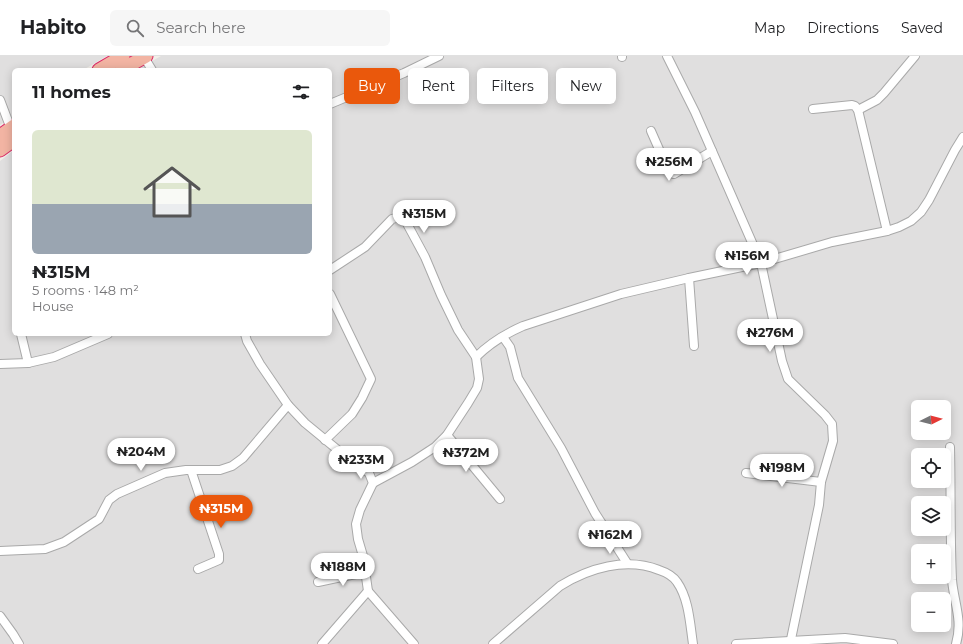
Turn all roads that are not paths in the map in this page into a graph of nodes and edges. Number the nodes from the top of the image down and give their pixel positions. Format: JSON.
{"nodes":[{"id":1,"x":123,"y":56,"type":"edge"},
{"id":2,"x":145,"y":56,"type":"edge"},
{"id":3,"x":439,"y":56,"type":"edge"},
{"id":4,"x":667,"y":56,"type":"edge"},
{"id":5,"x":915,"y":56,"type":"edge"},
{"id":6,"x":103,"y":68,"type":"edge"},
{"id":7,"x":124,"y":68,"type":"edge"},
{"id":8,"x":151,"y":68,"type":"edge"},
{"id":9,"x":0,"y":100,"type":"edge"},
{"id":10,"x":332,"y":103,"type":"edge"},
{"id":11,"x":813,"y":109,"type":"dead end"},
{"id":12,"x":858,"y":110,"type":"junction"},
{"id":13,"x":651,"y":131,"type":"dead end"},
{"id":14,"x":10,"y":133,"type":"edge"},
{"id":15,"x":963,"y":137,"type":"edge"},
{"id":16,"x":0,"y":150,"type":"edge"},
{"id":17,"x":712,"y":151,"type":"junction"},
{"id":18,"x":887,"y":231,"type":"junction"},
{"id":19,"x":761,"y":263,"type":"junction"},
{"id":20,"x":332,"y":269,"type":"edge"},
{"id":21,"x":689,"y":278,"type":"junction"},
{"id":22,"x":332,"y":298,"type":"edge"},
{"id":23,"x":21,"y":336,"type":"edge"},
{"id":24,"x":103,"y":336,"type":"edge"},
{"id":25,"x":246,"y":336,"type":"edge"},
{"id":26,"x":503,"y":337,"type":"junction"},
{"id":27,"x":694,"y":346,"type":"dead end"},
{"id":28,"x":476,"y":357,"type":"junction"},
{"id":29,"x":28,"y":363,"type":"junction"},
{"id":30,"x":0,"y":364,"type":"edge"},
{"id":31,"x":288,"y":405,"type":"junction"},
{"id":32,"x":447,"y":434,"type":"junction"},
{"id":33,"x":325,"y":440,"type":"junction"},
{"id":34,"x":950,"y":447,"type":"dead end"},
{"id":35,"x":191,"y":470,"type":"junction"},
{"id":36,"x":746,"y":473,"type":"dead end"},
{"id":37,"x":821,"y":482,"type":"junction"},
{"id":38,"x":373,"y":483,"type":"junction"},
{"id":39,"x":500,"y":499,"type":"dead end"},
{"id":40,"x":0,"y":551,"type":"edge"},
{"id":41,"x":627,"y":563,"type":"junction"},
{"id":42,"x":198,"y":569,"type":"dead end"},
{"id":43,"x":365,"y":572,"type":"junction"},
{"id":44,"x":318,"y":582,"type":"dead end"},
{"id":45,"x":368,"y":591,"type":"junction"},
{"id":46,"x":0,"y":616,"type":"edge"},
{"id":47,"x":790,"y":642,"type":"edge"},
{"id":48,"x":19,"y":644,"type":"edge"},
{"id":49,"x":322,"y":644,"type":"edge"},
{"id":50,"x":414,"y":644,"type":"edge"},
{"id":51,"x":493,"y":644,"type":"edge"},
{"id":52,"x":693,"y":644,"type":"edge"},
{"id":53,"x":736,"y":644,"type":"edge"},
{"id":54,"x":892,"y":644,"type":"edge"},
{"id":55,"x":956,"y":644,"type":"edge"}],
"edges":[{"from":1,"to":6,"type":"highway"},
{"from":2,"to":7,"type":"highway"},
{"from":2,"to":8,"type":"street"},
{"from":3,"to":10,"type":"street"},
{"from":4,"to":17,"type":"street"},
{"from":5,"to":12,"type":"street"},
{"from":9,"to":14,"type":"street"},
{"from":11,"to":12,"type":"street"},
{"from":12,"to":18,"type":"street"},
{"from":13,"to":17,"type":"street"},
{"from":14,"to":16,"type":"highway"},
{"from":15,"to":18,"type":"street"},
{"from":17,"to":19,"type":"street"},
{"from":18,"to":19,"type":"street"},
{"from":19,"to":21,"type":"street"},
{"from":19,"to":37,"type":"street"},
{"from":20,"to":28,"type":"street"},
{"from":21,"to":26,"type":"street"},
{"from":21,"to":27,"type":"street"},
{"from":22,"to":33,"type":"street"},
{"from":23,"to":29,"type":"street"},
{"from":24,"to":29,"type":"street"},
{"from":25,"to":31,"type":"street"},
{"from":26,"to":28,"type":"street"},
{"from":26,"to":41,"type":"street"},
{"from":28,"to":32,"type":"street"},
{"from":29,"to":30,"type":"street"},
{"from":31,"to":33,"type":"street"},
{"from":31,"to":35,"type":"street"},
{"from":32,"to":38,"type":"street"},
{"from":32,"to":39,"type":"street"},
{"from":33,"to":38,"type":"street"},
{"from":34,"to":55,"type":"street"},
{"from":35,"to":40,"type":"street"},
{"from":35,"to":42,"type":"street"},
{"from":36,"to":37,"type":"street"},
{"from":37,"to":47,"type":"street"},
{"from":38,"to":43,"type":"street"},
{"from":41,"to":51,"type":"street"},
{"from":41,"to":52,"type":"street"},
{"from":43,"to":44,"type":"street"},
{"from":43,"to":45,"type":"street"},
{"from":45,"to":49,"type":"street"},
{"from":45,"to":50,"type":"street"},
{"from":46,"to":48,"type":"street"},
{"from":47,"to":53,"type":"street"},
{"from":47,"to":54,"type":"street"}]}
